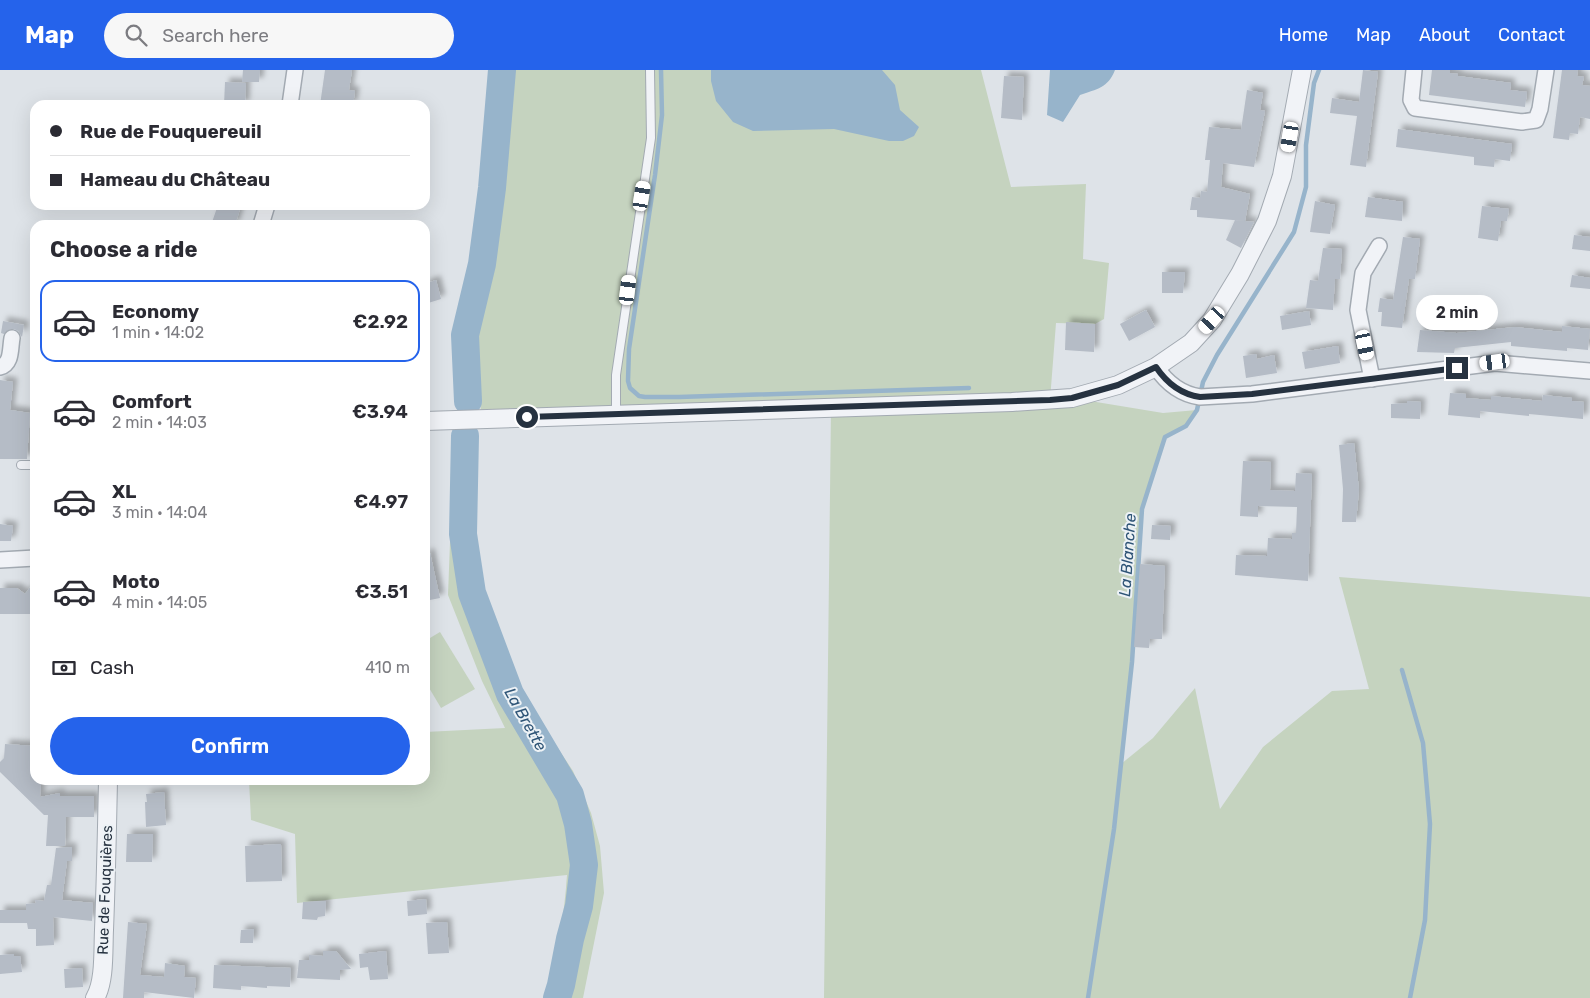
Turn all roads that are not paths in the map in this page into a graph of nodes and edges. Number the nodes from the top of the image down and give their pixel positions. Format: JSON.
{"nodes":[{"id":1,"x":295,"y":70,"type":"edge"},
{"id":2,"x":650,"y":70,"type":"edge"},
{"id":3,"x":1302,"y":70,"type":"edge"},
{"id":4,"x":1414,"y":70,"type":"edge"},
{"id":5,"x":1546,"y":70,"type":"edge"},
{"id":6,"x":291,"y":100,"type":"edge"},
{"id":7,"x":1379,"y":246,"type":"dead end"},
{"id":8,"x":12,"y":338,"type":"dead end"},
{"id":9,"x":1156,"y":367,"type":"junction"},
{"id":10,"x":0,"y":368,"type":"edge"},
{"id":11,"x":1590,"y":371,"type":"edge"},
{"id":12,"x":1372,"y":379,"type":"junction"},
{"id":13,"x":616,"y":415,"type":"junction"},
{"id":14,"x":430,"y":421,"type":"edge"},
{"id":15,"x":21,"y":464,"type":"dead end"},
{"id":16,"x":30,"y":465,"type":"edge"},
{"id":17,"x":30,"y":558,"type":"edge"},
{"id":18,"x":0,"y":560,"type":"edge"},
{"id":19,"x":108,"y":785,"type":"edge"},
{"id":20,"x":95,"y":998,"type":"edge"}],
"edges":[{"from":1,"to":6,"type":"street"},
{"from":2,"to":13,"type":"lane"},
{"from":3,"to":9,"type":"street"},
{"from":4,"to":5,"type":"street"},
{"from":7,"to":12,"type":"street"},
{"from":8,"to":10,"type":"street"},
{"from":9,"to":12,"type":"street"},
{"from":9,"to":13,"type":"street"},
{"from":11,"to":12,"type":"street"},
{"from":13,"to":14,"type":"street"},
{"from":15,"to":16,"type":"lane"},
{"from":17,"to":18,"type":"street"},
{"from":19,"to":20,"type":"street","name":"Rue de Fouquières"}]}
